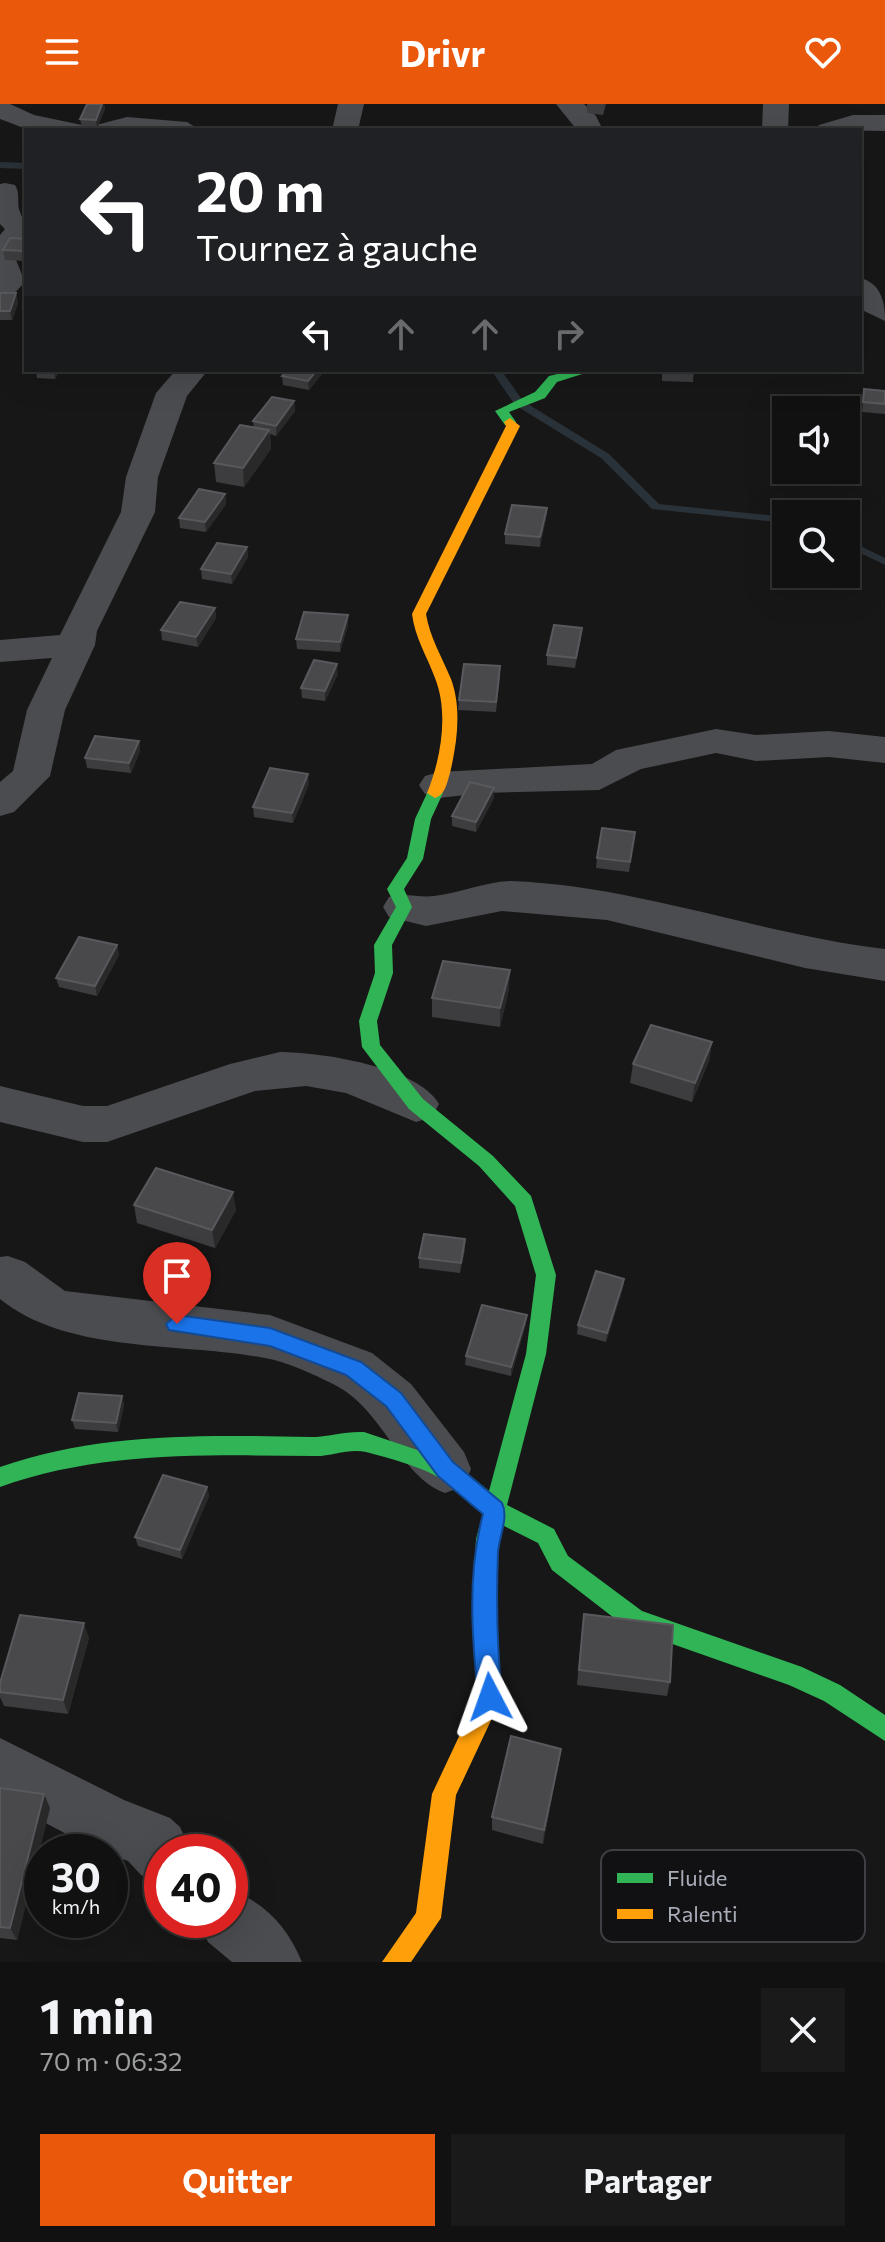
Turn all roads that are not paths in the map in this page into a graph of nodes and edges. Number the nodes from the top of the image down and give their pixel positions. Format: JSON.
{"nodes":[{"id":1,"x":351,"y":104,"type":"edge"},
{"id":2,"x":569,"y":104,"type":"edge"},
{"id":3,"x":776,"y":104,"type":"edge"},
{"id":4,"x":0,"y":109,"type":"edge"},
{"id":5,"x":885,"y":123,"type":"edge"},
{"id":6,"x":62,"y":128,"type":"edge"},
{"id":7,"x":114,"y":128,"type":"edge"},
{"id":8,"x":163,"y":128,"type":"edge"},
{"id":9,"x":345,"y":128,"type":"edge"},
{"id":10,"x":589,"y":128,"type":"edge"},
{"id":11,"x":775,"y":128,"type":"edge"},
{"id":12,"x":835,"y":128,"type":"edge"},
{"id":13,"x":10,"y":190,"type":"edge"},
{"id":14,"x":862,"y":290,"type":"edge"},
{"id":15,"x":0,"y":292,"type":"edge"},
{"id":16,"x":885,"y":312,"type":"edge"},
{"id":17,"x":862,"y":333,"type":"edge"},
{"id":18,"x":885,"y":337,"type":"edge"},
{"id":19,"x":191,"y":372,"type":"edge"},
{"id":20,"x":581,"y":372,"type":"edge"},
{"id":21,"x":77,"y":645,"type":"junction"},
{"id":22,"x":0,"y":651,"type":"edge"},
{"id":23,"x":885,"y":750,"type":"edge"},
{"id":24,"x":439,"y":785,"type":"junction"},
{"id":25,"x":0,"y":803,"type":"edge"},
{"id":26,"x":404,"y":907,"type":"junction"},
{"id":27,"x":885,"y":965,"type":"edge"},
{"id":28,"x":0,"y":1104,"type":"edge"},
{"id":29,"x":416,"y":1104,"type":"junction"},
{"id":30,"x":0,"y":1278,"type":"edge"},
{"id":31,"x":445,"y":1469,"type":"junction"},
{"id":32,"x":0,"y":1477,"type":"edge"},
{"id":33,"x":495,"y":1510,"type":"junction"},
{"id":34,"x":885,"y":1729,"type":"edge"},
{"id":35,"x":0,"y":1767,"type":"edge"},
{"id":36,"x":144,"y":1837,"type":"edge"},
{"id":37,"x":248,"y":1933,"type":"edge"},
{"id":38,"x":271,"y":1962,"type":"edge"},
{"id":39,"x":395,"y":1962,"type":"edge"}],
"edges":[{"from":1,"to":9,"type":"street"},
{"from":2,"to":10,"type":"street"},
{"from":3,"to":11,"type":"street"},
{"from":4,"to":6,"type":"street"},
{"from":5,"to":12,"type":"street"},
{"from":7,"to":8,"type":"street"},
{"from":13,"to":15,"type":"street"},
{"from":14,"to":16,"type":"street"},
{"from":17,"to":18,"type":"street"},
{"from":19,"to":21,"type":"street"},
{"from":20,"to":24,"type":"street"},
{"from":21,"to":22,"type":"street"},
{"from":21,"to":25,"type":"street"},
{"from":23,"to":24,"type":"street"},
{"from":24,"to":26,"type":"street"},
{"from":26,"to":27,"type":"street"},
{"from":26,"to":29,"type":"street"},
{"from":28,"to":29,"type":"street"},
{"from":29,"to":33,"type":"street"},
{"from":30,"to":31,"type":"street"},
{"from":31,"to":32,"type":"street"},
{"from":31,"to":33,"type":"street"},
{"from":33,"to":34,"type":"street"},
{"from":33,"to":39,"type":"street"},
{"from":35,"to":36,"type":"street"},
{"from":37,"to":38,"type":"street"}]}
